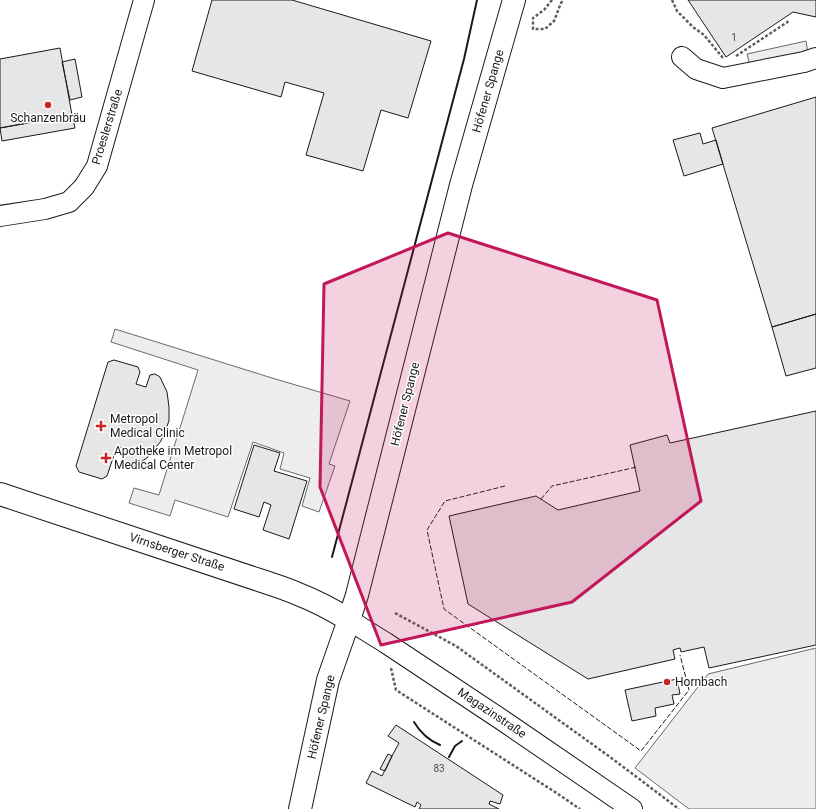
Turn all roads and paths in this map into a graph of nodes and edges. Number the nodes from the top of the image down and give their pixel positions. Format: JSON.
{"nodes":[{"id":1,"x":144,"y":0,"type":"edge"},
{"id":2,"x":514,"y":0,"type":"edge"},
{"id":3,"x":552,"y":0,"type":"edge"},
{"id":4,"x":563,"y":0,"type":"edge"},
{"id":5,"x":672,"y":0,"type":"edge"},
{"id":6,"x":789,"y":21,"type":"dead end"},
{"id":7,"x":682,"y":57,"type":"dead end"},
{"id":8,"x":735,"y":57,"type":"dead end"},
{"id":9,"x":816,"y":58,"type":"edge"},
{"id":10,"x":726,"y":62,"type":"dead end"},
{"id":11,"x":0,"y":216,"type":"edge"},
{"id":12,"x":0,"y":494,"type":"edge"},
{"id":13,"x":395,"y":613,"type":"dead end"},
{"id":14,"x":349,"y":620,"type":"junction"},
{"id":15,"x":396,"y":690,"type":"dead end"},
{"id":16,"x":619,"y":805,"type":"edge"},
{"id":17,"x":300,"y":809,"type":"edge"},
{"id":18,"x":580,"y":809,"type":"edge"},
{"id":19,"x":679,"y":809,"type":"edge"}],
"edges":[{"from":1,"to":11,"type":"street","name":"Proeslerstraße"},
{"from":2,"to":14,"type":"main road","name":"Höfener Spange"},
{"from":3,"to":4,"type":"path"},
{"from":5,"to":10,"type":"path"},
{"from":6,"to":8,"type":"path"},
{"from":7,"to":9,"type":"street"},
{"from":12,"to":14,"type":"main road","name":"Virnsberger Straße"},
{"from":13,"to":19,"type":"path"},
{"from":14,"to":16,"type":"street","name":"Magazinstraße"},
{"from":14,"to":17,"type":"main road","name":"Höfener Spange"},
{"from":15,"to":18,"type":"path"}]}
